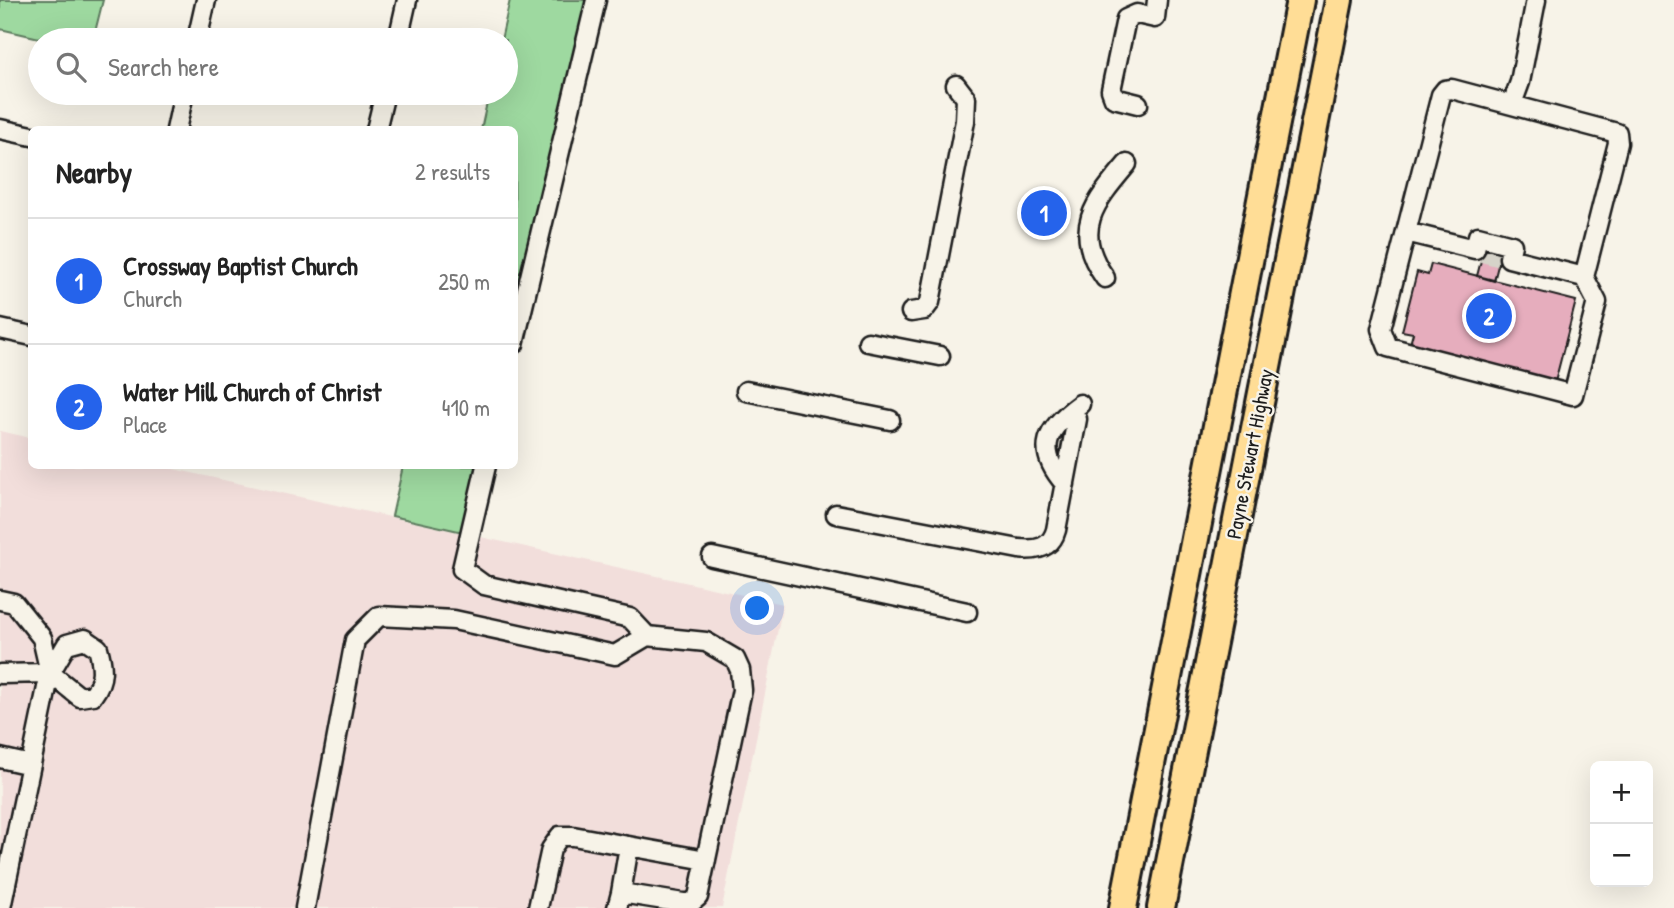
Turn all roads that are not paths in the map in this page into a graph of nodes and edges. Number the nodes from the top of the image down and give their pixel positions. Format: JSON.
{"nodes":[{"id":1,"x":206,"y":0,"type":"edge"},
{"id":2,"x":407,"y":0,"type":"edge"},
{"id":3,"x":596,"y":0,"type":"edge"},
{"id":4,"x":1300,"y":0,"type":"edge"},
{"id":5,"x":1339,"y":0,"type":"edge"},
{"id":6,"x":1536,"y":0,"type":"edge"},
{"id":7,"x":1156,"y":9,"type":"edge"},
{"id":8,"x":200,"y":28,"type":"edge"},
{"id":9,"x":401,"y":28,"type":"edge"},
{"id":10,"x":956,"y":85,"type":"dead end"},
{"id":11,"x":1138,"y":104,"type":"dead end"},
{"id":12,"x":1512,"y":104,"type":"junction"},
{"id":13,"x":181,"y":105,"type":"edge"},
{"id":14,"x":382,"y":105,"type":"edge"},
{"id":15,"x":177,"y":126,"type":"edge"},
{"id":16,"x":377,"y":126,"type":"edge"},
{"id":17,"x":0,"y":129,"type":"edge"},
{"id":18,"x":28,"y":135,"type":"edge"},
{"id":19,"x":1127,"y":164,"type":"dead end"},
{"id":20,"x":1406,"y":232,"type":"junction"},
{"id":21,"x":1584,"y":277,"type":"junction"},
{"id":22,"x":1104,"y":278,"type":"dead end"},
{"id":23,"x":911,"y":312,"type":"dead end"},
{"id":24,"x":518,"y":327,"type":"edge"},
{"id":25,"x":0,"y":329,"type":"edge"},
{"id":26,"x":28,"y":335,"type":"edge"},
{"id":27,"x":868,"y":342,"type":"dead end"},
{"id":28,"x":940,"y":356,"type":"dead end"},
{"id":29,"x":746,"y":391,"type":"dead end"},
{"id":30,"x":890,"y":420,"type":"dead end"},
{"id":31,"x":485,"y":469,"type":"edge"},
{"id":32,"x":1065,"y":484,"type":"junction"},
{"id":33,"x":836,"y":514,"type":"dead end"},
{"id":34,"x":712,"y":557,"type":"dead end"},
{"id":35,"x":0,"y":600,"type":"edge"},
{"id":36,"x":967,"y":612,"type":"dead end"},
{"id":37,"x":647,"y":636,"type":"junction"},
{"id":38,"x":50,"y":673,"type":"junction"},
{"id":39,"x":0,"y":674,"type":"edge"},
{"id":40,"x":0,"y":758,"type":"edge"},
{"id":41,"x":31,"y":765,"type":"junction"},
{"id":42,"x":629,"y":846,"type":"junction"},
{"id":43,"x":706,"y":860,"type":"junction"},
{"id":44,"x":619,"y":900,"type":"edge"},
{"id":45,"x":1,"y":908,"type":"edge"},
{"id":46,"x":305,"y":908,"type":"edge"},
{"id":47,"x":538,"y":908,"type":"edge"},
{"id":48,"x":1123,"y":908,"type":"edge"},
{"id":49,"x":1161,"y":908,"type":"edge"}],
"edges":[{"from":1,"to":8,"type":"street"},
{"from":2,"to":9,"type":"street"},
{"from":3,"to":24,"type":"street"},
{"from":4,"to":48,"type":"highway","name":"Payne Stewart Highway"},
{"from":5,"to":49,"type":"highway","name":"Payne Stewart Highway"},
{"from":6,"to":12,"type":"street"},
{"from":7,"to":11,"type":"street"},
{"from":10,"to":23,"type":"street"},
{"from":12,"to":20,"type":"street"},
{"from":12,"to":21,"type":"street"},
{"from":13,"to":15,"type":"street"},
{"from":14,"to":16,"type":"street"},
{"from":17,"to":18,"type":"street"},
{"from":19,"to":22,"type":"street"},
{"from":20,"to":21,"type":"street"},
{"from":20,"to":21,"type":"street"},
{"from":25,"to":26,"type":"street"},
{"from":27,"to":28,"type":"street"},
{"from":29,"to":30,"type":"street"},
{"from":31,"to":37,"type":"street"},
{"from":32,"to":32,"type":"street"},
{"from":32,"to":33,"type":"street"},
{"from":34,"to":36,"type":"street"},
{"from":35,"to":38,"type":"street"},
{"from":37,"to":43,"type":"street"},
{"from":37,"to":46,"type":"street"},
{"from":38,"to":39,"type":"street"},
{"from":38,"to":41,"type":"street"},
{"from":40,"to":41,"type":"street"},
{"from":41,"to":45,"type":"street"},
{"from":42,"to":43,"type":"street"},
{"from":42,"to":44,"type":"street"},
{"from":42,"to":47,"type":"street"},
{"from":43,"to":44,"type":"street"}]}
